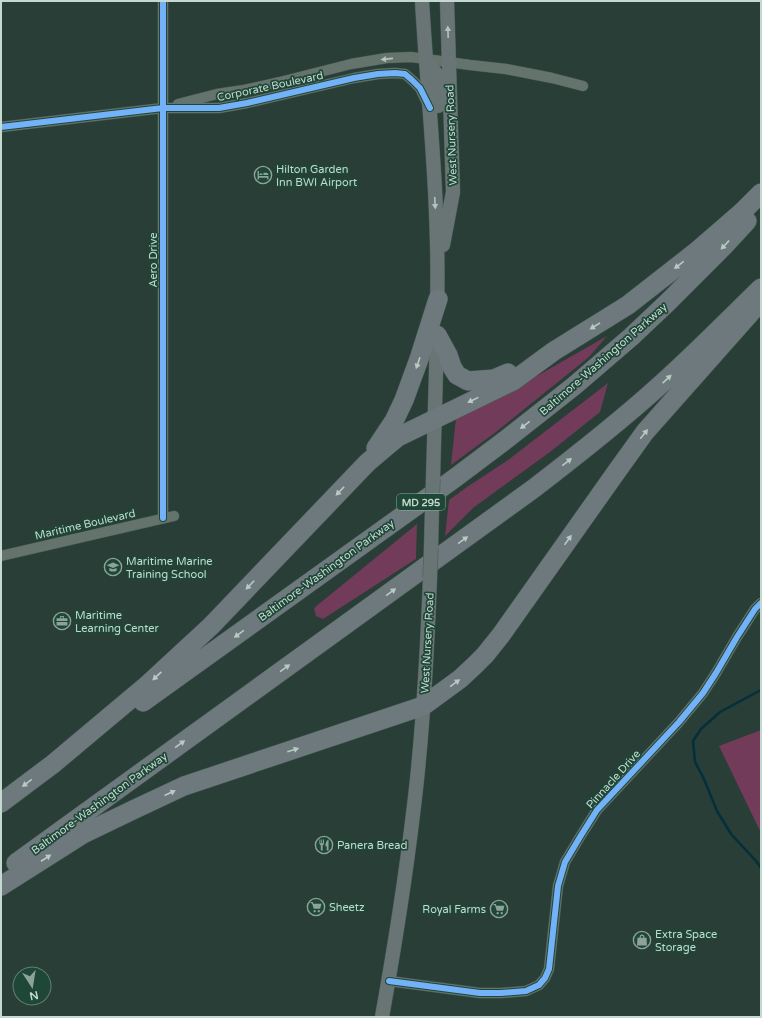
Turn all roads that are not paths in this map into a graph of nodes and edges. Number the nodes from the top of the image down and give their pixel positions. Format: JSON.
{"nodes":[{"id":1,"x":163,"y":1,"type":"edge"},
{"id":2,"x":422,"y":1,"type":"edge"},
{"id":3,"x":446,"y":1,"type":"edge"},
{"id":4,"x":426,"y":60,"type":"junction"},
{"id":5,"x":449,"y":63,"type":"junction"},
{"id":6,"x":582,"y":86,"type":"dead end"},
{"id":7,"x":163,"y":108,"type":"junction"},
{"id":8,"x":430,"y":108,"type":"junction"},
{"id":9,"x":1,"y":127,"type":"edge"},
{"id":10,"x":453,"y":192,"type":"junction"},
{"id":11,"x":761,"y":193,"type":"edge"},
{"id":12,"x":761,"y":205,"type":"edge"},
{"id":13,"x":438,"y":267,"type":"junction"},
{"id":14,"x":761,"y":288,"type":"edge"},
{"id":15,"x":438,"y":299,"type":"junction"},
{"id":16,"x":761,"y":301,"type":"edge"},
{"id":17,"x":437,"y":335,"type":"junction"},
{"id":18,"x":554,"y":351,"type":"junction"},
{"id":19,"x":435,"y":419,"type":"junction"},
{"id":20,"x":367,"y":463,"type":"junction"},
{"id":21,"x":174,"y":516,"type":"dead end"},
{"id":22,"x":163,"y":518,"type":"junction"},
{"id":23,"x":1,"y":556,"type":"edge"},
{"id":24,"x":761,"y":603,"type":"edge"},
{"id":25,"x":424,"y":706,"type":"junction"},
{"id":26,"x":53,"y":764,"type":"junction"},
{"id":27,"x":1,"y":803,"type":"edge"},
{"id":28,"x":1,"y":874,"type":"edge"},
{"id":29,"x":1,"y":886,"type":"edge"},
{"id":30,"x":389,"y":981,"type":"junction"},
{"id":31,"x":382,"y":1017,"type":"edge"}],
"edges":[{"from":1,"to":7,"type":"street","name":"Aero Drive"},
{"from":2,"to":4,"type":"main road","name":"West Nursery Road"},
{"from":5,"to":3,"type":"main road","name":"West Nursery Road","one_way":true},
{"from":4,"to":5,"type":"street","name":"Corporate Boulevard"},
{"from":4,"to":7,"type":"street","name":"Corporate Boulevard","one_way":true},
{"from":4,"to":8,"type":"main road","name":"West Nursery Road"},
{"from":4,"to":10,"type":"main road"},
{"from":5,"to":6,"type":"street","name":"Corporate Boulevard"},
{"from":5,"to":10,"type":"main road","name":"West Nursery Road"},
{"from":7,"to":8,"type":"street","name":"Corporate Boulevard"},
{"from":7,"to":9,"type":"street","name":"Corporate Boulevard"},
{"from":7,"to":22,"type":"street","name":"Aero Drive"},
{"from":8,"to":13,"type":"main road","name":"West Nursery Road","one_way":true},
{"from":10,"to":13,"type":"main road","name":"West Nursery Road"},
{"from":11,"to":18,"type":"highway","one_way":true},
{"from":12,"to":26,"type":"highway","name":"Baltimore-Washington Parkway","number":"MD 295","one_way":true},
{"from":13,"to":15,"type":"main road","name":"West Nursery Road"},
{"from":28,"to":14,"type":"highway","name":"Baltimore-Washington Parkway","one_way":true},
{"from":15,"to":17,"type":"main road","name":"West Nursery Road"},
{"from":15,"to":20,"type":"highway","one_way":true},
{"from":25,"to":16,"type":"highway","one_way":true},
{"from":17,"to":18,"type":"highway"},
{"from":17,"to":19,"type":"main road","name":"West Nursery Road"},
{"from":18,"to":19,"type":"highway","one_way":true},
{"from":19,"to":20,"type":"highway"},
{"from":19,"to":25,"type":"main road","name":"West Nursery Road","bridge":true},
{"from":20,"to":26,"type":"highway","one_way":true},
{"from":21,"to":22,"type":"street","name":"Maritime Boulevard"},
{"from":22,"to":23,"type":"street","name":"Maritime Boulevard"},
{"from":24,"to":30,"type":"street","name":"Pinnacle Drive"},
{"from":29,"to":25,"type":"highway","one_way":true},
{"from":25,"to":30,"type":"main road","name":"West Nursery Road"},
{"from":26,"to":27,"type":"highway","name":"Baltimore-Washington Parkway","number":"MD 295","one_way":true},
{"from":30,"to":31,"type":"main road","name":"West Nursery Road"}]}
